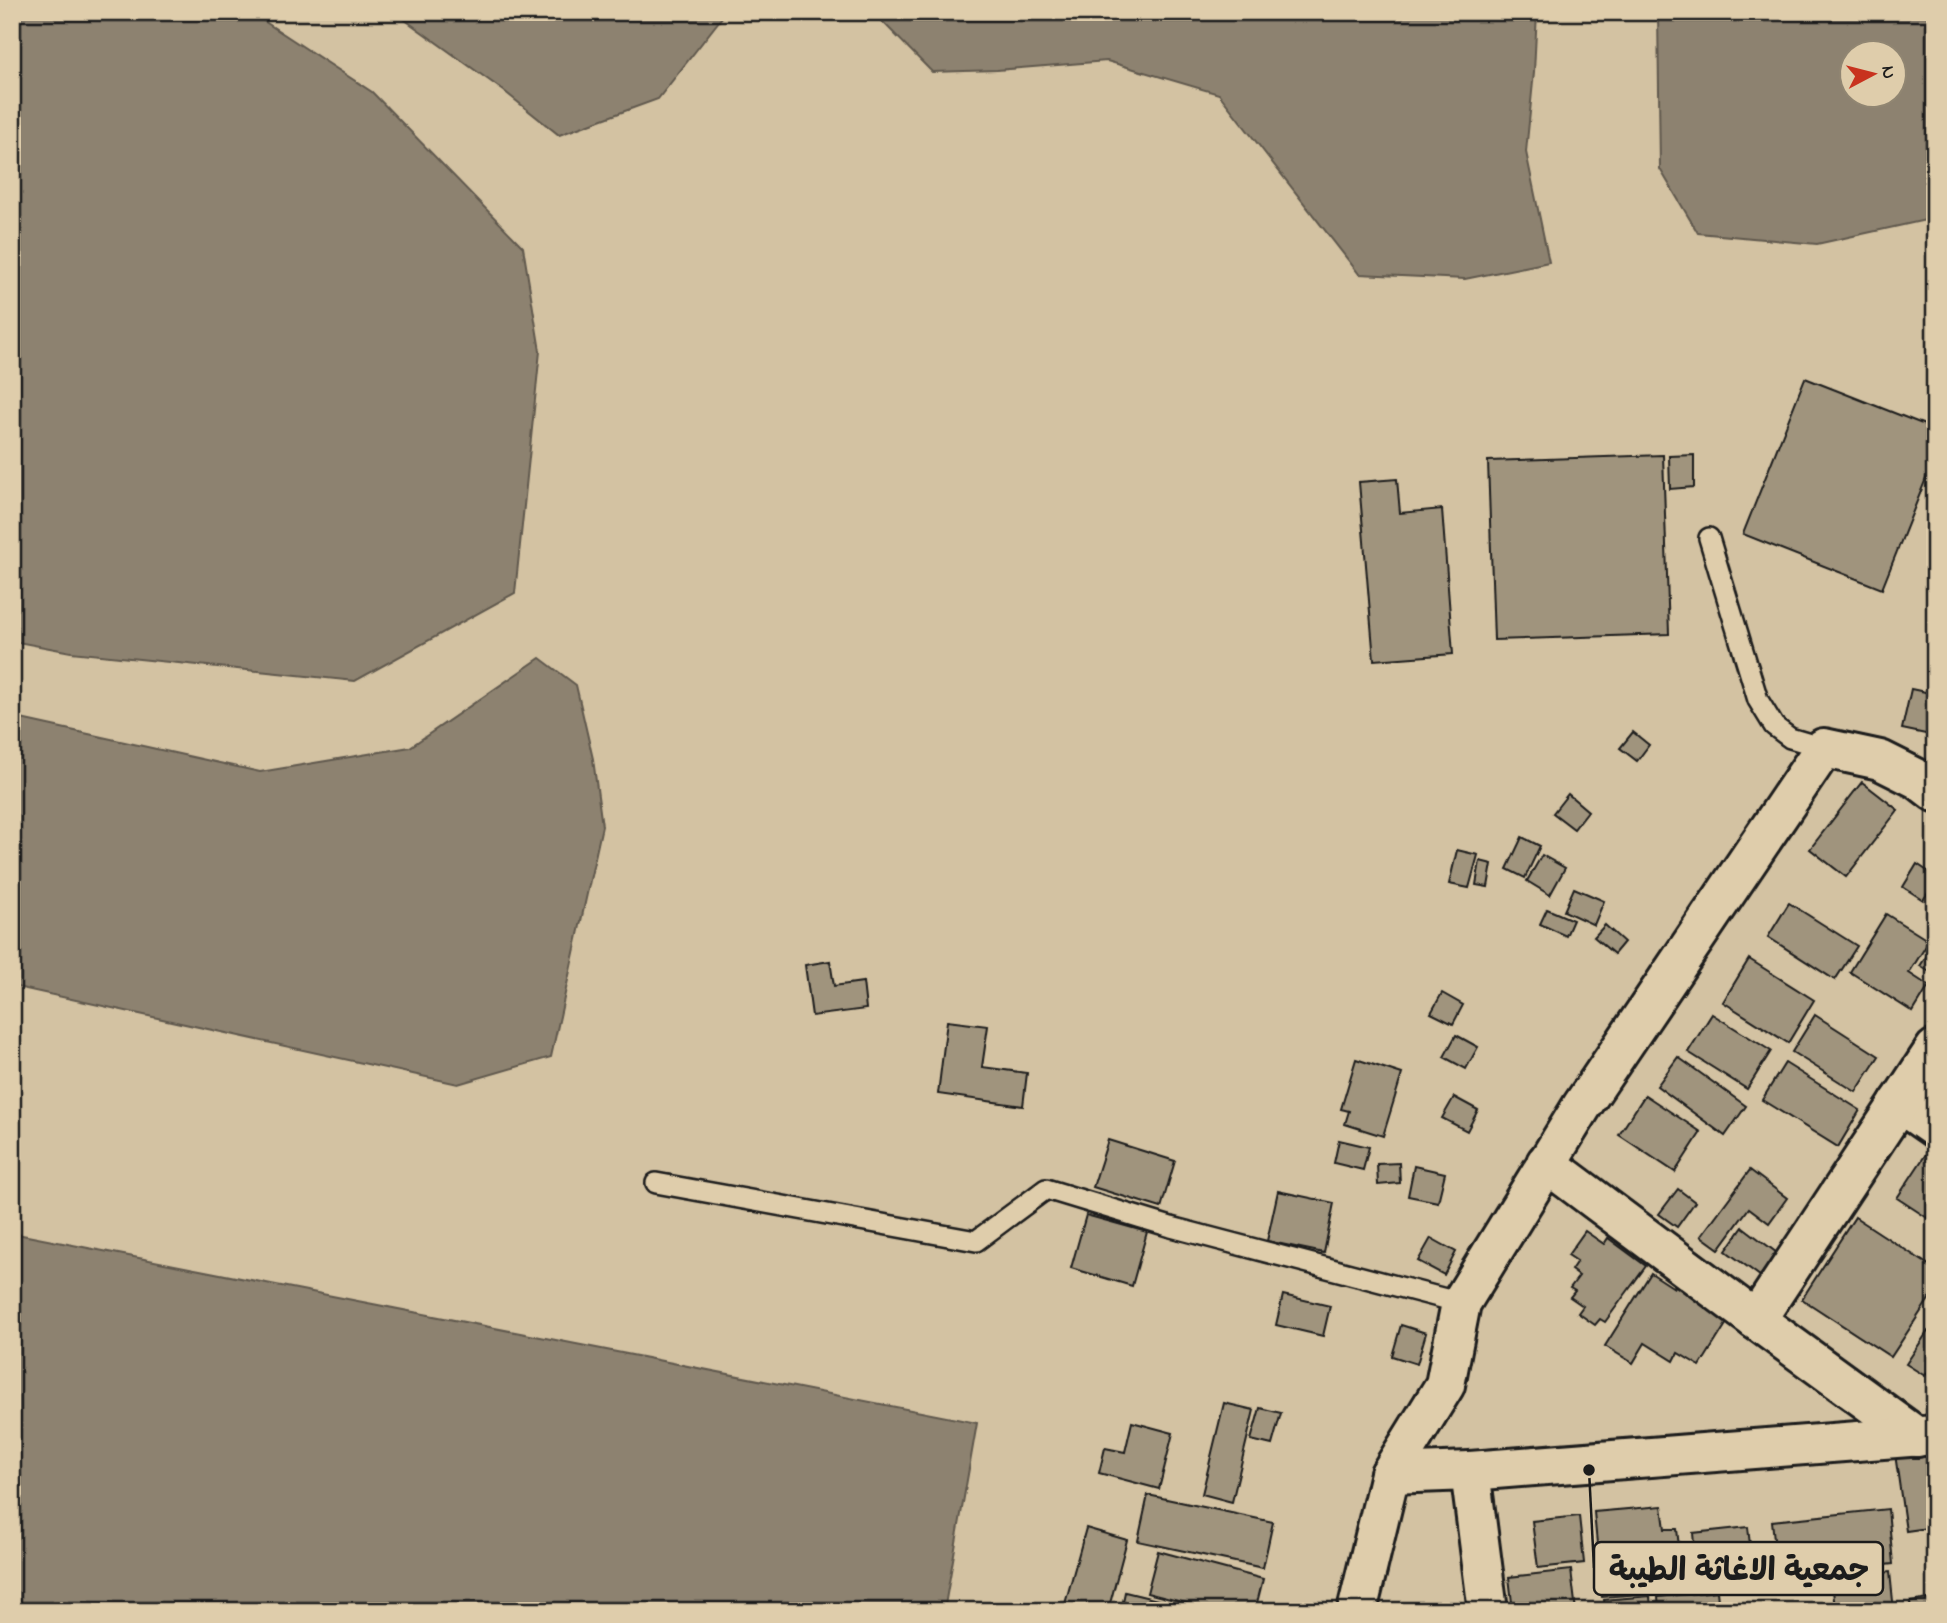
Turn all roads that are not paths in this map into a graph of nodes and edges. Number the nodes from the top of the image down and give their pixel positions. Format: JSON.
{"nodes":[{"id":1,"x":1709,"y":538,"type":"dead end"},
{"id":2,"x":1824,"y":748,"type":"junction"},
{"id":3,"x":1935,"y":792,"type":"edge"},
{"id":4,"x":1935,"y":1049,"type":"edge"},
{"id":5,"x":1899,"y":1104,"type":"junction"},
{"id":6,"x":1935,"y":1128,"type":"edge"},
{"id":7,"x":1546,"y":1163,"type":"junction"},
{"id":8,"x":656,"y":1183,"type":"dead end"},
{"id":9,"x":1461,"y":1303,"type":"junction"},
{"id":10,"x":1756,"y":1320,"type":"junction"},
{"id":11,"x":1926,"y":1436,"type":"edge"},
{"id":12,"x":1470,"y":1471,"type":"junction"},
{"id":13,"x":1390,"y":1474,"type":"junction"},
{"id":14,"x":1357,"y":1611,"type":"edge"},
{"id":15,"x":1488,"y":1611,"type":"edge"}],
"edges":[{"from":1,"to":2,"type":"lane"},
{"from":2,"to":3,"type":"street"},
{"from":2,"to":7,"type":"street"},
{"from":4,"to":5,"type":"street"},
{"from":5,"to":6,"type":"street"},
{"from":5,"to":10,"type":"street"},
{"from":7,"to":9,"type":"street"},
{"from":7,"to":10,"type":"street"},
{"from":8,"to":9,"type":"lane"},
{"from":9,"to":13,"type":"street"},
{"from":10,"to":11,"type":"street"},
{"from":11,"to":12,"type":"street"},
{"from":12,"to":13,"type":"street"},
{"from":12,"to":15,"type":"street"},
{"from":13,"to":14,"type":"street"}]}
